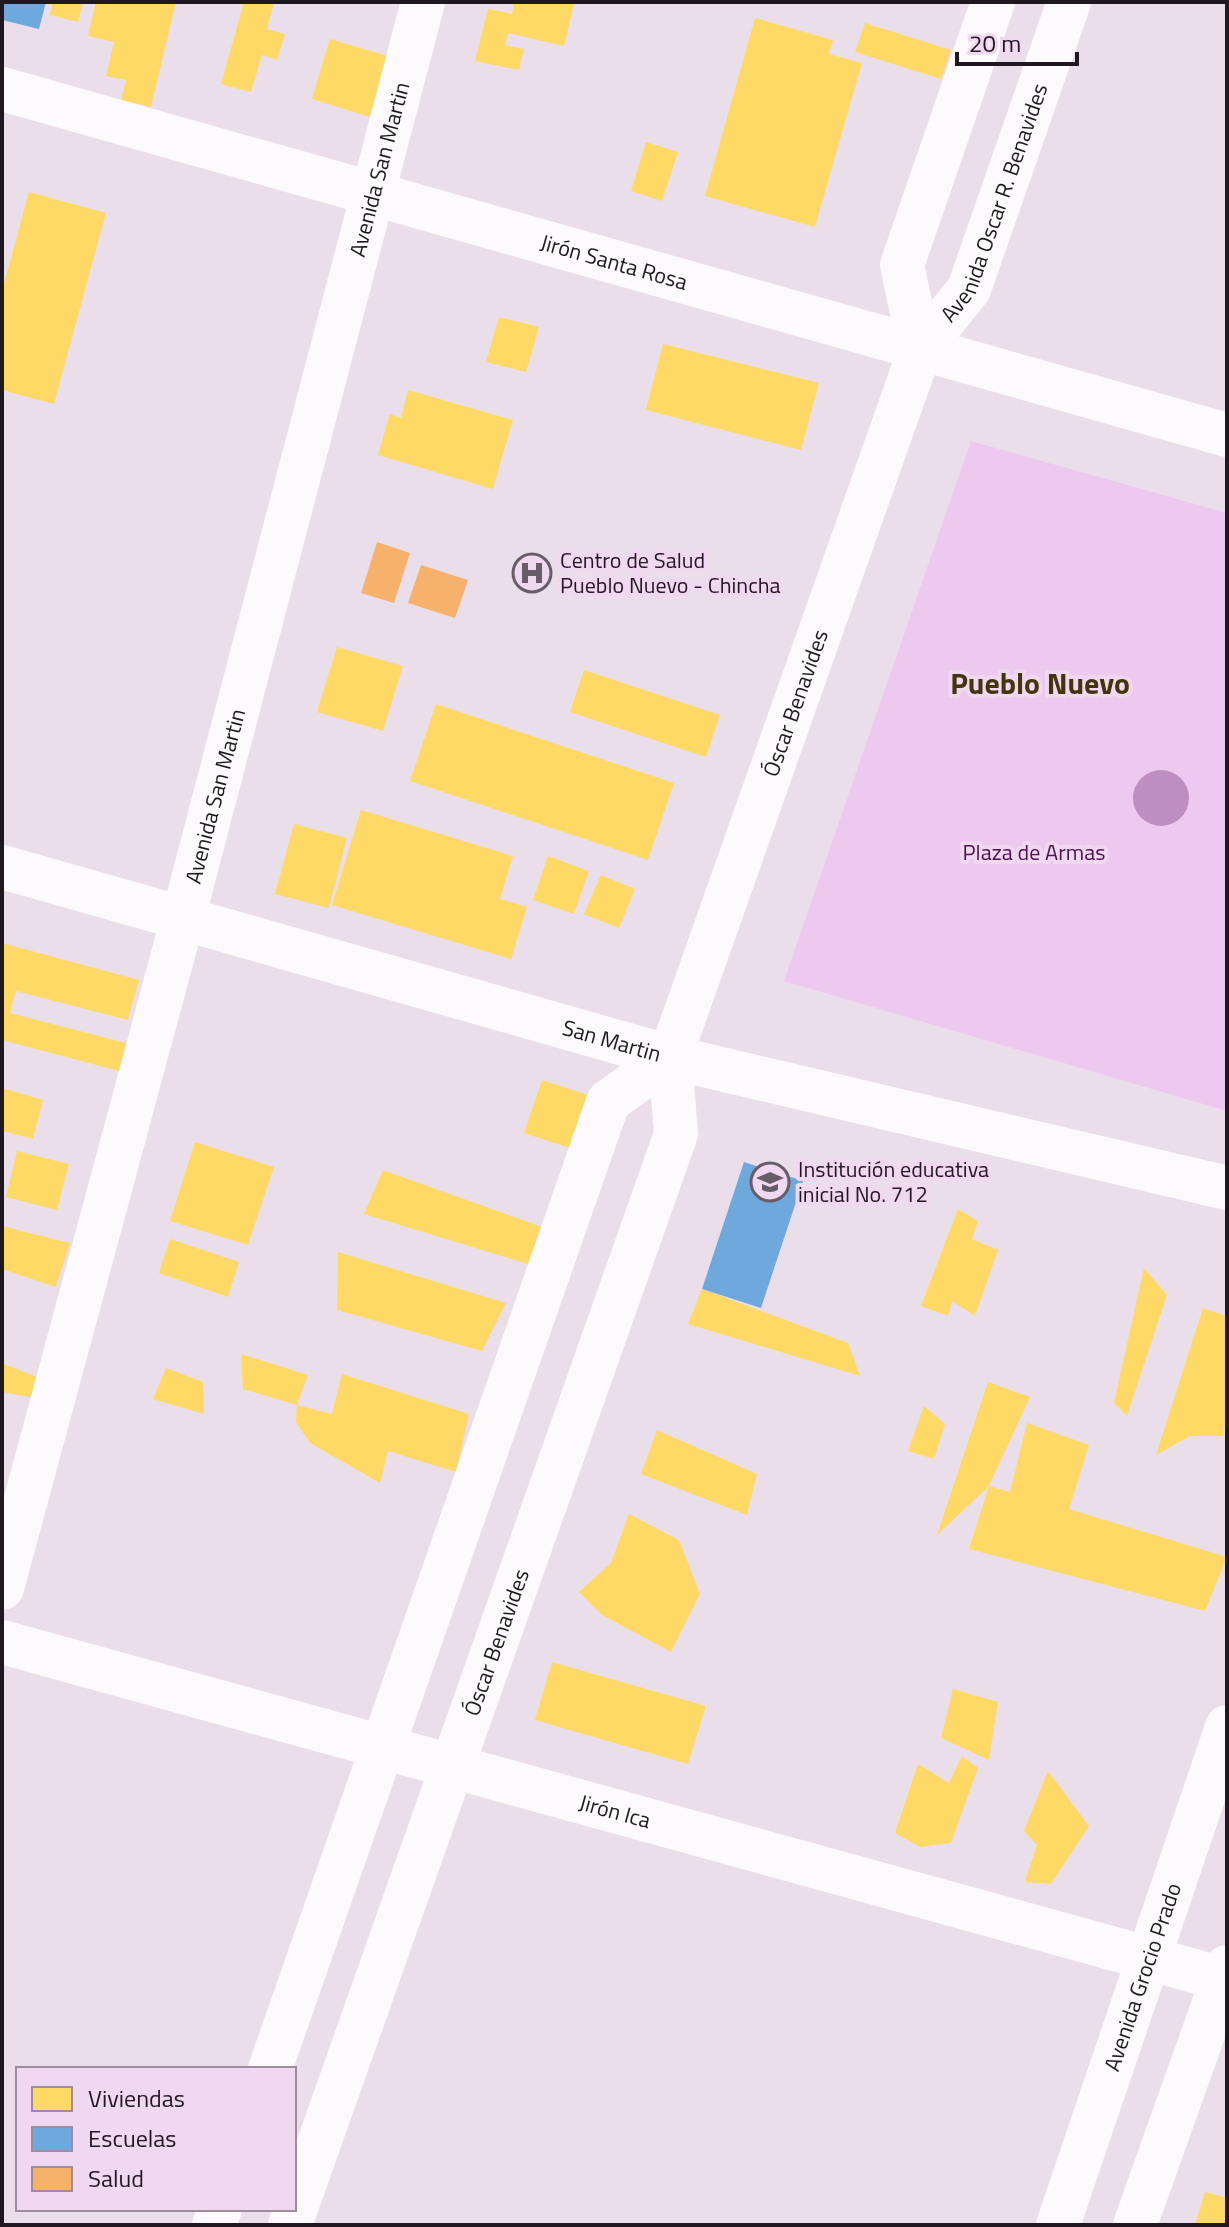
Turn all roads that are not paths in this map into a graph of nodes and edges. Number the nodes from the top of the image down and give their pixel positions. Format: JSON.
{"nodes":[{"id":1,"x":423,"y":2,"type":"edge"},
{"id":2,"x":993,"y":2,"type":"edge"},
{"id":3,"x":1069,"y":2,"type":"edge"},
{"id":4,"x":2,"y":89,"type":"edge"},
{"id":5,"x":373,"y":194,"type":"junction"},
{"id":6,"x":920,"y":350,"type":"junction"},
{"id":7,"x":1227,"y":435,"type":"edge"},
{"id":8,"x":2,"y":867,"type":"edge"},
{"id":9,"x":183,"y":918,"type":"junction"},
{"id":10,"x":670,"y":1057,"type":"junction"},
{"id":11,"x":1227,"y":1188,"type":"edge"},
{"id":12,"x":2,"y":1588,"type":"edge"},
{"id":13,"x":2,"y":1642,"type":"edge"},
{"id":14,"x":1227,"y":1727,"type":"edge"},
{"id":15,"x":384,"y":1747,"type":"junction"},
{"id":16,"x":453,"y":1766,"type":"junction"},
{"id":17,"x":1147,"y":1960,"type":"junction"},
{"id":18,"x":1226,"y":1975,"type":"edge"},
{"id":19,"x":271,"y":2067,"type":"edge"},
{"id":20,"x":296,"y":2208,"type":"edge"},
{"id":21,"x":1058,"y":2225,"type":"edge"},
{"id":22,"x":1135,"y":2225,"type":"edge"}],
"edges":[{"from":1,"to":5,"type":"street","name":"Avenida San Martin"},
{"from":2,"to":6,"type":"street"},
{"from":3,"to":6,"type":"street","name":"Avenida Oscar R. Benavides"},
{"from":4,"to":5,"type":"street","name":"Jirón Santa Rosa"},
{"from":5,"to":6,"type":"street","name":"Jirón Santa Rosa"},
{"from":5,"to":9,"type":"street","name":"Avenida San Martin"},
{"from":6,"to":7,"type":"street","name":"Jirón Santa Rosa"},
{"from":6,"to":10,"type":"street","name":"Óscar Benavides"},
{"from":8,"to":9,"type":"street","name":"San Martin"},
{"from":9,"to":10,"type":"street","name":"San Martin"},
{"from":9,"to":12,"type":"street","name":"Avenida San Martin"},
{"from":10,"to":11,"type":"street","name":"San Martin"},
{"from":10,"to":15,"type":"street"},
{"from":10,"to":16,"type":"street","name":"Óscar Benavides"},
{"from":13,"to":15,"type":"street","name":"Jirón Ica"},
{"from":14,"to":17,"type":"street","name":"Avenida Grocio Prado"},
{"from":15,"to":16,"type":"street","name":"Jirón Ica"},
{"from":15,"to":19,"type":"street"},
{"from":16,"to":17,"type":"street","name":"Jirón Ica"},
{"from":16,"to":20,"type":"street","name":"Óscar Benavides"},
{"from":17,"to":18,"type":"street","name":"Jirón Ica"},
{"from":17,"to":21,"type":"street","name":"Avenida Grocio Prado"},
{"from":18,"to":22,"type":"street"}]}
